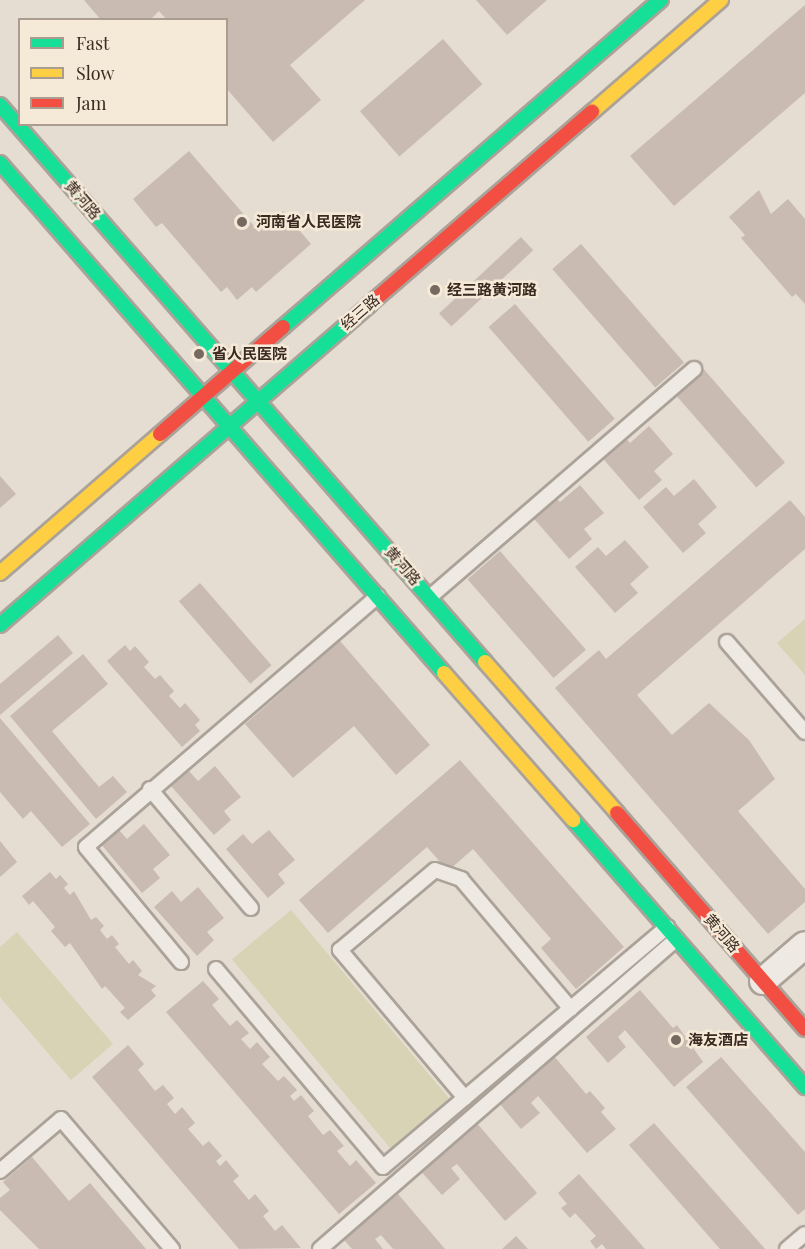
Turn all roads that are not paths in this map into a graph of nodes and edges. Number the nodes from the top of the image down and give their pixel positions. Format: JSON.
{"nodes":[{"id":1,"x":660,"y":0,"type":"edge"},
{"id":2,"x":721,"y":0,"type":"edge"},
{"id":3,"x":0,"y":105,"type":"edge"},
{"id":4,"x":18,"y":126,"type":"edge"},
{"id":5,"x":18,"y":126,"type":"edge"},
{"id":6,"x":0,"y":163,"type":"edge"},
{"id":7,"x":693,"y":369,"type":"dead end"},
{"id":8,"x":232,"y":371,"type":"junction"},
{"id":9,"x":204,"y":396,"type":"junction"},
{"id":10,"x":258,"y":401,"type":"junction"},
{"id":11,"x":230,"y":426,"type":"junction"},
{"id":12,"x":0,"y":573,"type":"edge"},
{"id":13,"x":378,"y":596,"type":"junction"},
{"id":14,"x":430,"y":597,"type":"junction"},
{"id":15,"x":0,"y":625,"type":"edge"},
{"id":16,"x":727,"y":642,"type":"dead end"},
{"id":17,"x":805,"y":732,"type":"edge"},
{"id":18,"x":150,"y":789,"type":"junction"},
{"id":19,"x":250,"y":908,"type":"dead end"},
{"id":20,"x":671,"y":933,"type":"junction"},
{"id":21,"x":805,"y":945,"type":"edge"},
{"id":22,"x":181,"y":962,"type":"dead end"},
{"id":23,"x":216,"y":969,"type":"dead end"},
{"id":24,"x":763,"y":981,"type":"junction"},
{"id":25,"x":571,"y":1009,"type":"junction"},
{"id":26,"x":805,"y":1029,"type":"edge"},
{"id":27,"x":805,"y":1087,"type":"edge"},
{"id":28,"x":465,"y":1098,"type":"junction"},
{"id":29,"x":0,"y":1171,"type":"edge"},
{"id":30,"x":805,"y":1234,"type":"edge"},
{"id":31,"x":172,"y":1249,"type":"edge"},
{"id":32,"x":320,"y":1249,"type":"edge"},
{"id":33,"x":788,"y":1249,"type":"edge"}],
"edges":[{"from":1,"to":8,"type":"main road"},
{"from":2,"to":10,"type":"main road","name":"经三路"},
{"from":3,"to":5,"type":"main road","name":"黄河路"},
{"from":4,"to":8,"type":"main road","name":"黄河路"},
{"from":6,"to":9,"type":"main road"},
{"from":7,"to":14,"type":"lane"},
{"from":8,"to":9,"type":"main road"},
{"from":8,"to":10,"type":"main road","name":"黄河路"},
{"from":9,"to":11,"type":"main road"},
{"from":9,"to":12,"type":"main road"},
{"from":10,"to":11,"type":"main road","name":"经三路"},
{"from":10,"to":14,"type":"main road","name":"黄河路"},
{"from":11,"to":13,"type":"main road"},
{"from":11,"to":15,"type":"main road","name":"经三路"},
{"from":13,"to":18,"type":"lane"},
{"from":13,"to":20,"type":"main road"},
{"from":14,"to":24,"type":"main road","name":"黄河路"},
{"from":16,"to":17,"type":"lane"},
{"from":18,"to":19,"type":"lane"},
{"from":18,"to":22,"type":"lane"},
{"from":20,"to":25,"type":"lane"},
{"from":20,"to":27,"type":"main road"},
{"from":20,"to":32,"type":"lane"},
{"from":21,"to":24,"type":"street"},
{"from":23,"to":28,"type":"lane"},
{"from":24,"to":26,"type":"main road","name":"黄河路"},
{"from":25,"to":28,"type":"lane"},
{"from":25,"to":28,"type":"lane"},
{"from":29,"to":31,"type":"lane"},
{"from":30,"to":33,"type":"lane"}]}
